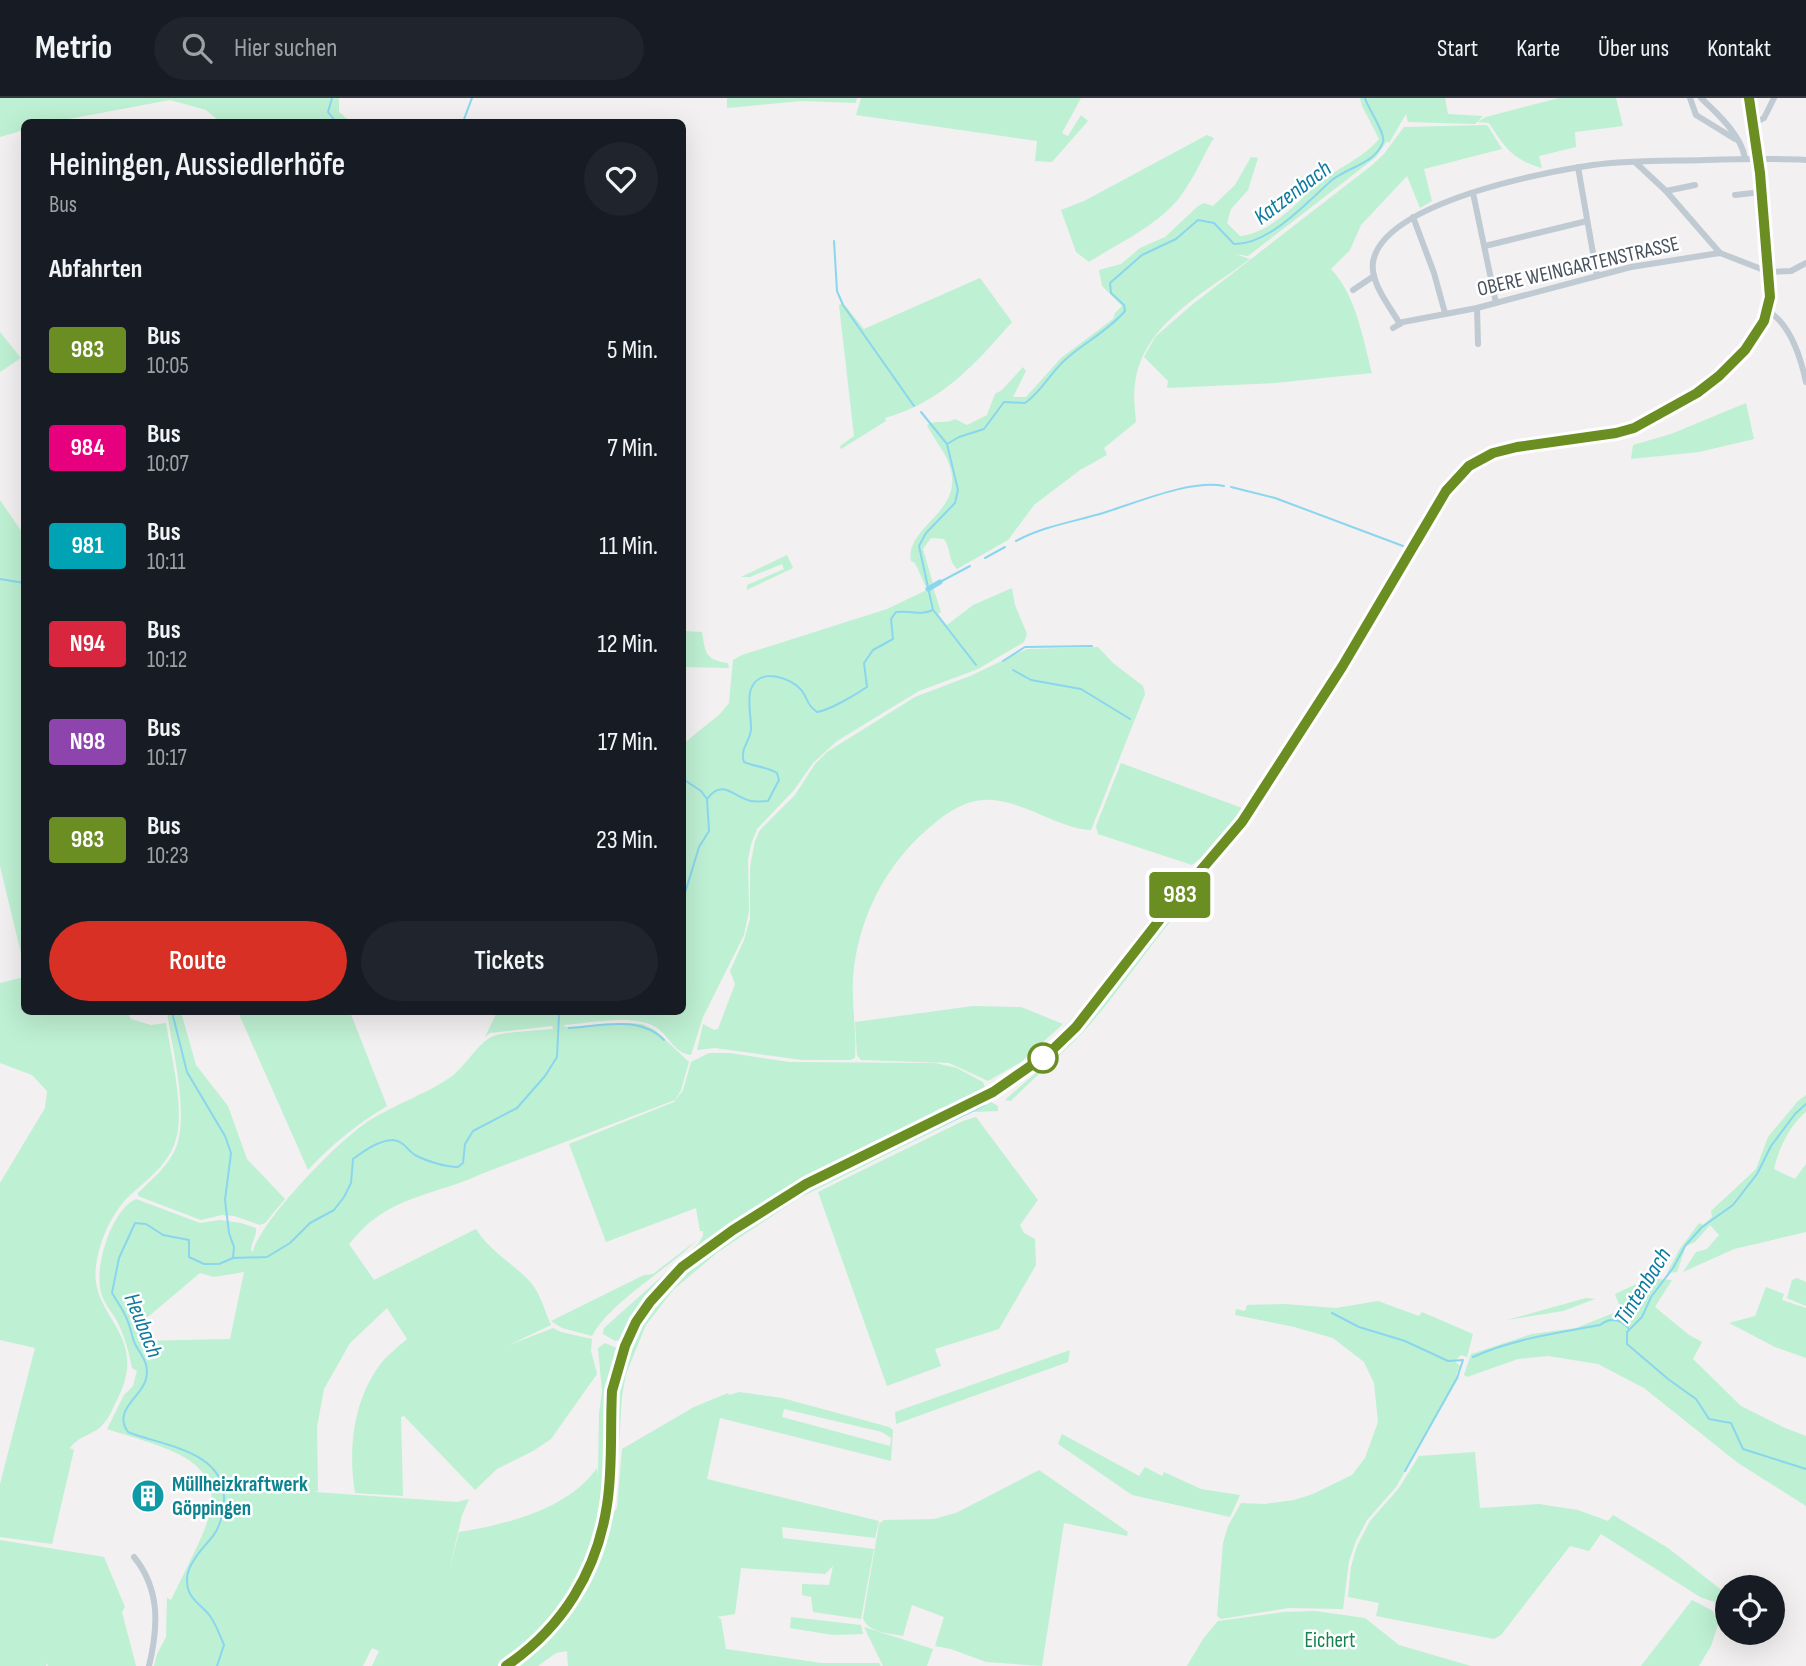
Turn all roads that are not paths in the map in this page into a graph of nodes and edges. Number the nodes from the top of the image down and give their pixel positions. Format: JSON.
{"nodes":[{"id":1,"x":1690,"y":98,"type":"edge"},
{"id":2,"x":1701,"y":98,"type":"edge"},
{"id":3,"x":1749,"y":98,"type":"edge"},
{"id":4,"x":1774,"y":98,"type":"edge"},
{"id":5,"x":1755,"y":123,"type":"junction"},
{"id":6,"x":1736,"y":139,"type":"junction"},
{"id":7,"x":1745,"y":158,"type":"junction"},
{"id":8,"x":1758,"y":158,"type":"junction"},
{"id":9,"x":1806,"y":160,"type":"edge"},
{"id":10,"x":1635,"y":162,"type":"junction"},
{"id":11,"x":1578,"y":167,"type":"junction"},
{"id":12,"x":1695,"y":185,"type":"dead end"},
{"id":13,"x":1667,"y":191,"type":"junction"},
{"id":14,"x":1473,"y":192,"type":"junction"},
{"id":15,"x":1762,"y":192,"type":"junction"},
{"id":16,"x":1735,"y":195,"type":"dead end"},
{"id":17,"x":1413,"y":217,"type":"junction"},
{"id":18,"x":1587,"y":221,"type":"junction"},
{"id":19,"x":1485,"y":246,"type":"junction"},
{"id":20,"x":1720,"y":253,"type":"junction"},
{"id":21,"x":1806,"y":263,"type":"edge"},
{"id":22,"x":1769,"y":272,"type":"junction"},
{"id":23,"x":1374,"y":276,"type":"junction"},
{"id":24,"x":1597,"y":276,"type":"junction"},
{"id":25,"x":1353,"y":290,"type":"dead end"},
{"id":26,"x":1496,"y":303,"type":"junction"},
{"id":27,"x":1477,"y":308,"type":"junction"},
{"id":28,"x":1768,"y":312,"type":"junction"},
{"id":29,"x":1445,"y":313,"type":"junction"},
{"id":30,"x":1400,"y":324,"type":"junction"},
{"id":31,"x":1393,"y":328,"type":"dead end"},
{"id":32,"x":1478,"y":344,"type":"dead end"},
{"id":33,"x":1803,"y":358,"type":"edge"},
{"id":34,"x":1805,"y":373,"type":"edge"},
{"id":35,"x":1806,"y":382,"type":"edge"},
{"id":36,"x":134,"y":1558,"type":"dead end"},
{"id":37,"x":149,"y":1666,"type":"edge"},
{"id":38,"x":506,"y":1666,"type":"edge"}],
"edges":[{"from":1,"to":6,"type":"street"},
{"from":2,"to":6,"type":"street"},
{"from":3,"to":5,"type":"main road"},
{"from":4,"to":5,"type":"street"},
{"from":5,"to":8,"type":"main road"},
{"from":6,"to":7,"type":"street"},
{"from":7,"to":8,"type":"street"},
{"from":7,"to":10,"type":"street"},
{"from":8,"to":9,"type":"street"},
{"from":8,"to":15,"type":"main road"},
{"from":10,"to":11,"type":"street"},
{"from":10,"to":13,"type":"street"},
{"from":11,"to":14,"type":"street"},
{"from":11,"to":18,"type":"street"},
{"from":12,"to":13,"type":"street"},
{"from":13,"to":20,"type":"street"},
{"from":14,"to":17,"type":"street"},
{"from":14,"to":19,"type":"street"},
{"from":15,"to":16,"type":"street"},
{"from":15,"to":22,"type":"main road"},
{"from":17,"to":23,"type":"street"},
{"from":17,"to":29,"type":"street"},
{"from":18,"to":19,"type":"street"},
{"from":18,"to":24,"type":"street"},
{"from":19,"to":26,"type":"street"},
{"from":20,"to":22,"type":"street"},
{"from":20,"to":24,"type":"street","name":"OBERE WEINGARTENSTRASSE"},
{"from":21,"to":22,"type":"street"},
{"from":22,"to":28,"type":"main road"},
{"from":23,"to":25,"type":"street"},
{"from":23,"to":30,"type":"street"},
{"from":24,"to":26,"type":"street","name":"OBERE WEINGARTENSTRASSE"},
{"from":26,"to":27,"type":"street","name":"OBERE WEINGARTENSTRASSE"},
{"from":27,"to":29,"type":"street","name":"OBERE WEINGARTENSTRASSE"},
{"from":27,"to":32,"type":"street"},
{"from":28,"to":33,"type":"street"},
{"from":28,"to":38,"type":"main road"},
{"from":29,"to":30,"type":"street","name":"OBERE WEINGARTENSTRASSE"},
{"from":30,"to":31,"type":"street","name":"OBERE WEINGARTENSTRASSE"},
{"from":33,"to":34,"type":"street"},
{"from":34,"to":35,"type":"street"},
{"from":36,"to":37,"type":"street"}]}
